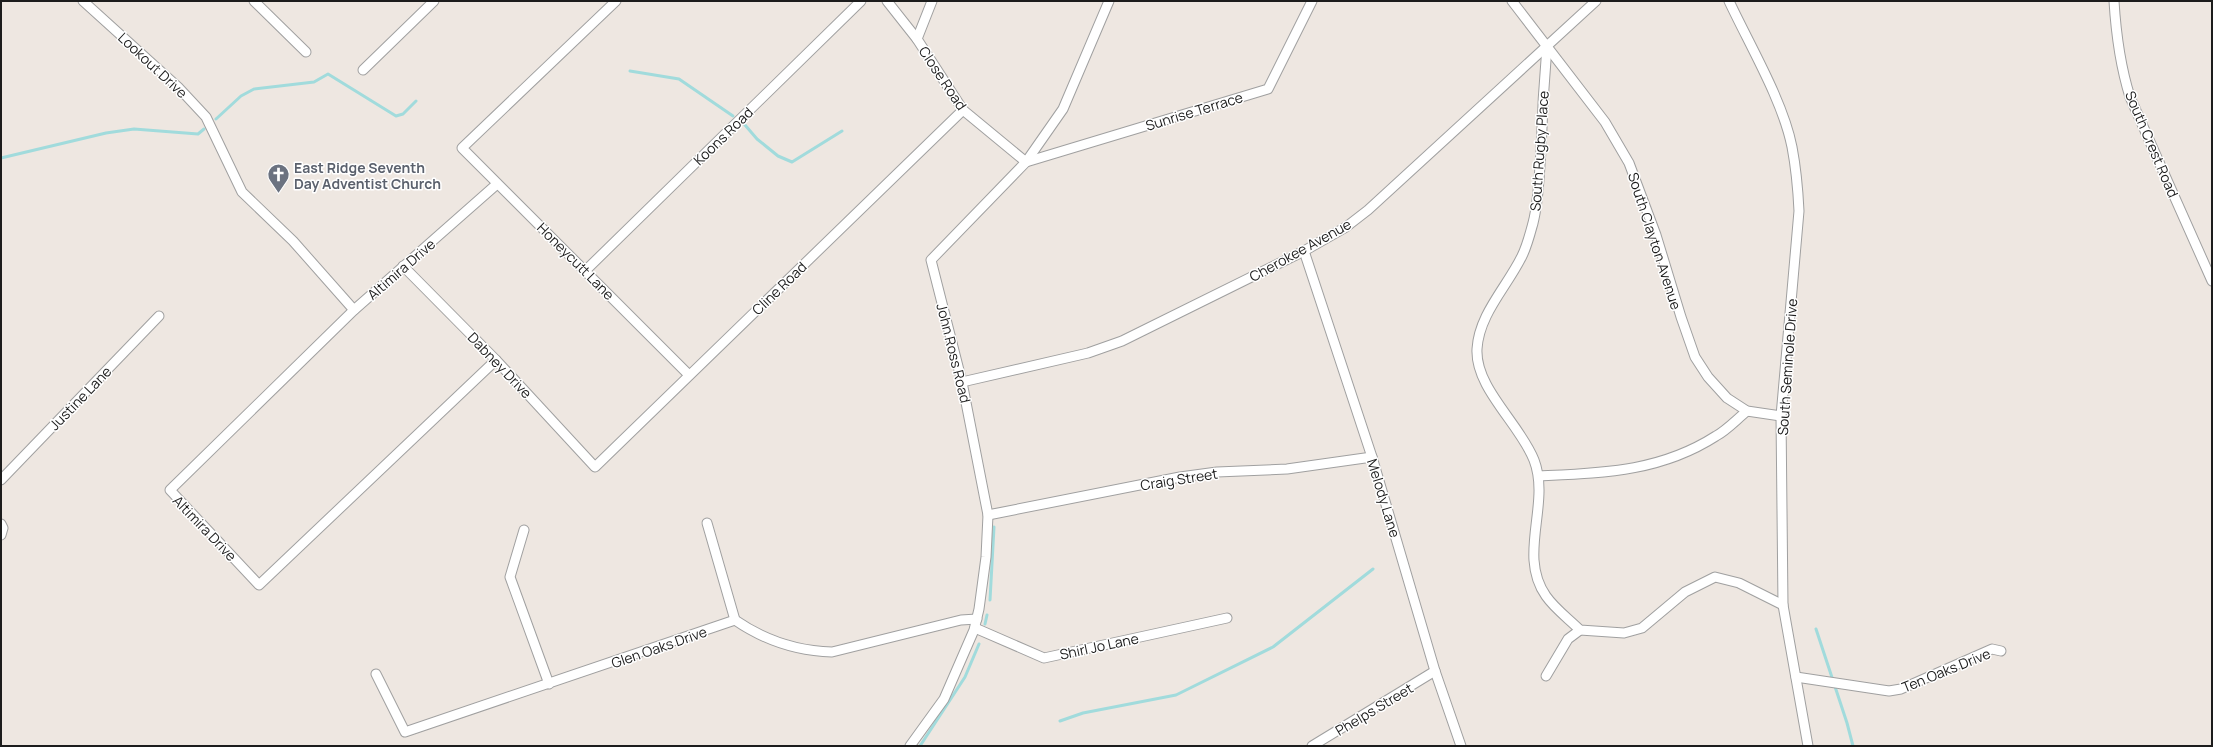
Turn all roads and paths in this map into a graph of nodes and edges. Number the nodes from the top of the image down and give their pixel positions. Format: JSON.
{"nodes":[{"id":1,"x":83,"y":1,"type":"edge"},
{"id":2,"x":254,"y":1,"type":"edge"},
{"id":3,"x":434,"y":1,"type":"edge"},
{"id":4,"x":616,"y":1,"type":"edge"},
{"id":5,"x":861,"y":1,"type":"edge"},
{"id":6,"x":887,"y":1,"type":"edge"},
{"id":7,"x":932,"y":1,"type":"edge"},
{"id":8,"x":1109,"y":1,"type":"edge"},
{"id":9,"x":1312,"y":1,"type":"edge"},
{"id":10,"x":1512,"y":1,"type":"edge"},
{"id":11,"x":1596,"y":1,"type":"edge"},
{"id":12,"x":1729,"y":1,"type":"edge"},
{"id":13,"x":2114,"y":1,"type":"edge"},
{"id":14,"x":917,"y":39,"type":"junction"},
{"id":15,"x":1547,"y":46,"type":"junction"},
{"id":16,"x":306,"y":52,"type":"dead end"},
{"id":17,"x":363,"y":70,"type":"dead end"},
{"id":18,"x":963,"y":110,"type":"junction"},
{"id":19,"x":1026,"y":162,"type":"junction"},
{"id":20,"x":497,"y":184,"type":"junction"},
{"id":21,"x":1304,"y":251,"type":"junction"},
{"id":22,"x":403,"y":266,"type":"junction"},
{"id":23,"x":586,"y":270,"type":"junction"},
{"id":24,"x":2212,"y":281,"type":"edge"},
{"id":25,"x":354,"y":310,"type":"junction"},
{"id":26,"x":159,"y":316,"type":"dead end"},
{"id":27,"x":496,"y":360,"type":"junction"},
{"id":28,"x":690,"y":375,"type":"junction"},
{"id":29,"x":962,"y":382,"type":"junction"},
{"id":30,"x":1747,"y":411,"type":"junction"},
{"id":31,"x":1781,"y":416,"type":"junction"},
{"id":32,"x":1372,"y":457,"type":"junction"},
{"id":33,"x":595,"y":467,"type":"joint"},
{"id":34,"x":1539,"y":476,"type":"junction"},
{"id":35,"x":1,"y":480,"type":"edge"},
{"id":36,"x":988,"y":515,"type":"junction"},
{"id":37,"x":707,"y":523,"type":"dead end"},
{"id":38,"x":1,"y":524,"type":"edge"},
{"id":39,"x":524,"y":530,"type":"dead end"},
{"id":40,"x":1,"y":535,"type":"edge"},
{"id":41,"x":1783,"y":605,"type":"junction"},
{"id":42,"x":1227,"y":618,"type":"dead end"},
{"id":43,"x":735,"y":620,"type":"junction"},
{"id":44,"x":976,"y":624,"type":"junction"},
{"id":45,"x":1580,"y":630,"type":"junction"},
{"id":46,"x":2001,"y":651,"type":"dead end"},
{"id":47,"x":1435,"y":671,"type":"junction"},
{"id":48,"x":376,"y":674,"type":"dead end"},
{"id":49,"x":1546,"y":676,"type":"dead end"},
{"id":50,"x":1796,"y":676,"type":"junction"},
{"id":51,"x":549,"y":684,"type":"junction"},
{"id":52,"x":910,"y":746,"type":"edge"},
{"id":53,"x":1312,"y":746,"type":"edge"},
{"id":54,"x":1462,"y":746,"type":"edge"},
{"id":55,"x":1808,"y":746,"type":"edge"}],
"edges":[{"from":1,"to":25,"type":"street","name":"Lookout Drive"},
{"from":2,"to":16,"type":"street"},
{"from":3,"to":17,"type":"street"},
{"from":4,"to":20,"type":"street","name":"Honeycutt Lane"},
{"from":5,"to":23,"type":"street","name":"Koons Road"},
{"from":6,"to":14,"type":"street","name":"Close Road"},
{"from":7,"to":14,"type":"street"},
{"from":8,"to":19,"type":"street","name":"John Ross Road"},
{"from":9,"to":19,"type":"street","name":"Sunrise Terrace"},
{"from":10,"to":15,"type":"street","name":"South Clayton Avenue"},
{"from":11,"to":15,"type":"street","name":"Cherokee Avenue"},
{"from":12,"to":31,"type":"street","name":"South Seminole Drive"},
{"from":13,"to":24,"type":"street","name":"South Crest Road"},
{"from":14,"to":18,"type":"street","name":"Close Road"},
{"from":15,"to":21,"type":"street","name":"Cherokee Avenue"},
{"from":15,"to":30,"type":"street","name":"South Clayton Avenue"},
{"from":15,"to":34,"type":"street","name":"South Rugby Place"},
{"from":18,"to":19,"type":"street","name":"Close Road"},
{"from":18,"to":28,"type":"street","name":"Cline Road"},
{"from":19,"to":29,"type":"street","name":"John Ross Road"},
{"from":20,"to":22,"type":"street","name":"Altimira Drive"},
{"from":20,"to":23,"type":"street","name":"Honeycutt Lane"},
{"from":21,"to":29,"type":"street","name":"Cherokee Avenue"},
{"from":21,"to":32,"type":"street","name":"Melody Lane"},
{"from":22,"to":25,"type":"street","name":"Altimira Drive"},
{"from":22,"to":27,"type":"street","name":"Dabney Drive"},
{"from":23,"to":28,"type":"street","name":"Honeycutt Lane"},
{"from":25,"to":27,"type":"street","name":"Altimira Drive"},
{"from":26,"to":35,"type":"street","name":"Justine Lane"},
{"from":27,"to":33,"type":"street","name":"Dabney Drive"},
{"from":28,"to":33,"type":"street","name":"Cline Road"},
{"from":29,"to":36,"type":"street","name":"John Ross Road"},
{"from":30,"to":31,"type":"street","name":"South Clayton Avenue"},
{"from":30,"to":34,"type":"street"},
{"from":31,"to":41,"type":"street","name":"South Seminole Drive"},
{"from":32,"to":36,"type":"street","name":"Craig Street"},
{"from":32,"to":47,"type":"street","name":"Melody Lane"},
{"from":34,"to":45,"type":"street","name":"South Rugby Place"},
{"from":36,"to":44,"type":"street","name":"John Ross Road"},
{"from":37,"to":43,"type":"street"},
{"from":38,"to":40,"type":"street"},
{"from":39,"to":51,"type":"street"},
{"from":41,"to":45,"type":"street"},
{"from":41,"to":50,"type":"street","name":"South Seminole Drive"},
{"from":42,"to":44,"type":"street","name":"Shirl Jo Lane"},
{"from":43,"to":44,"type":"street"},
{"from":43,"to":51,"type":"street","name":"Glen Oaks Drive"},
{"from":44,"to":52,"type":"street","name":"John Ross Road"},
{"from":45,"to":49,"type":"street"},
{"from":46,"to":50,"type":"street","name":"Ten Oaks Drive"},
{"from":47,"to":53,"type":"street","name":"Phelps Street"},
{"from":47,"to":54,"type":"street","name":"Melody Lane"},
{"from":48,"to":51,"type":"street","name":"Glen Oaks Drive"},
{"from":50,"to":55,"type":"street","name":"South Seminole Drive"}]}
